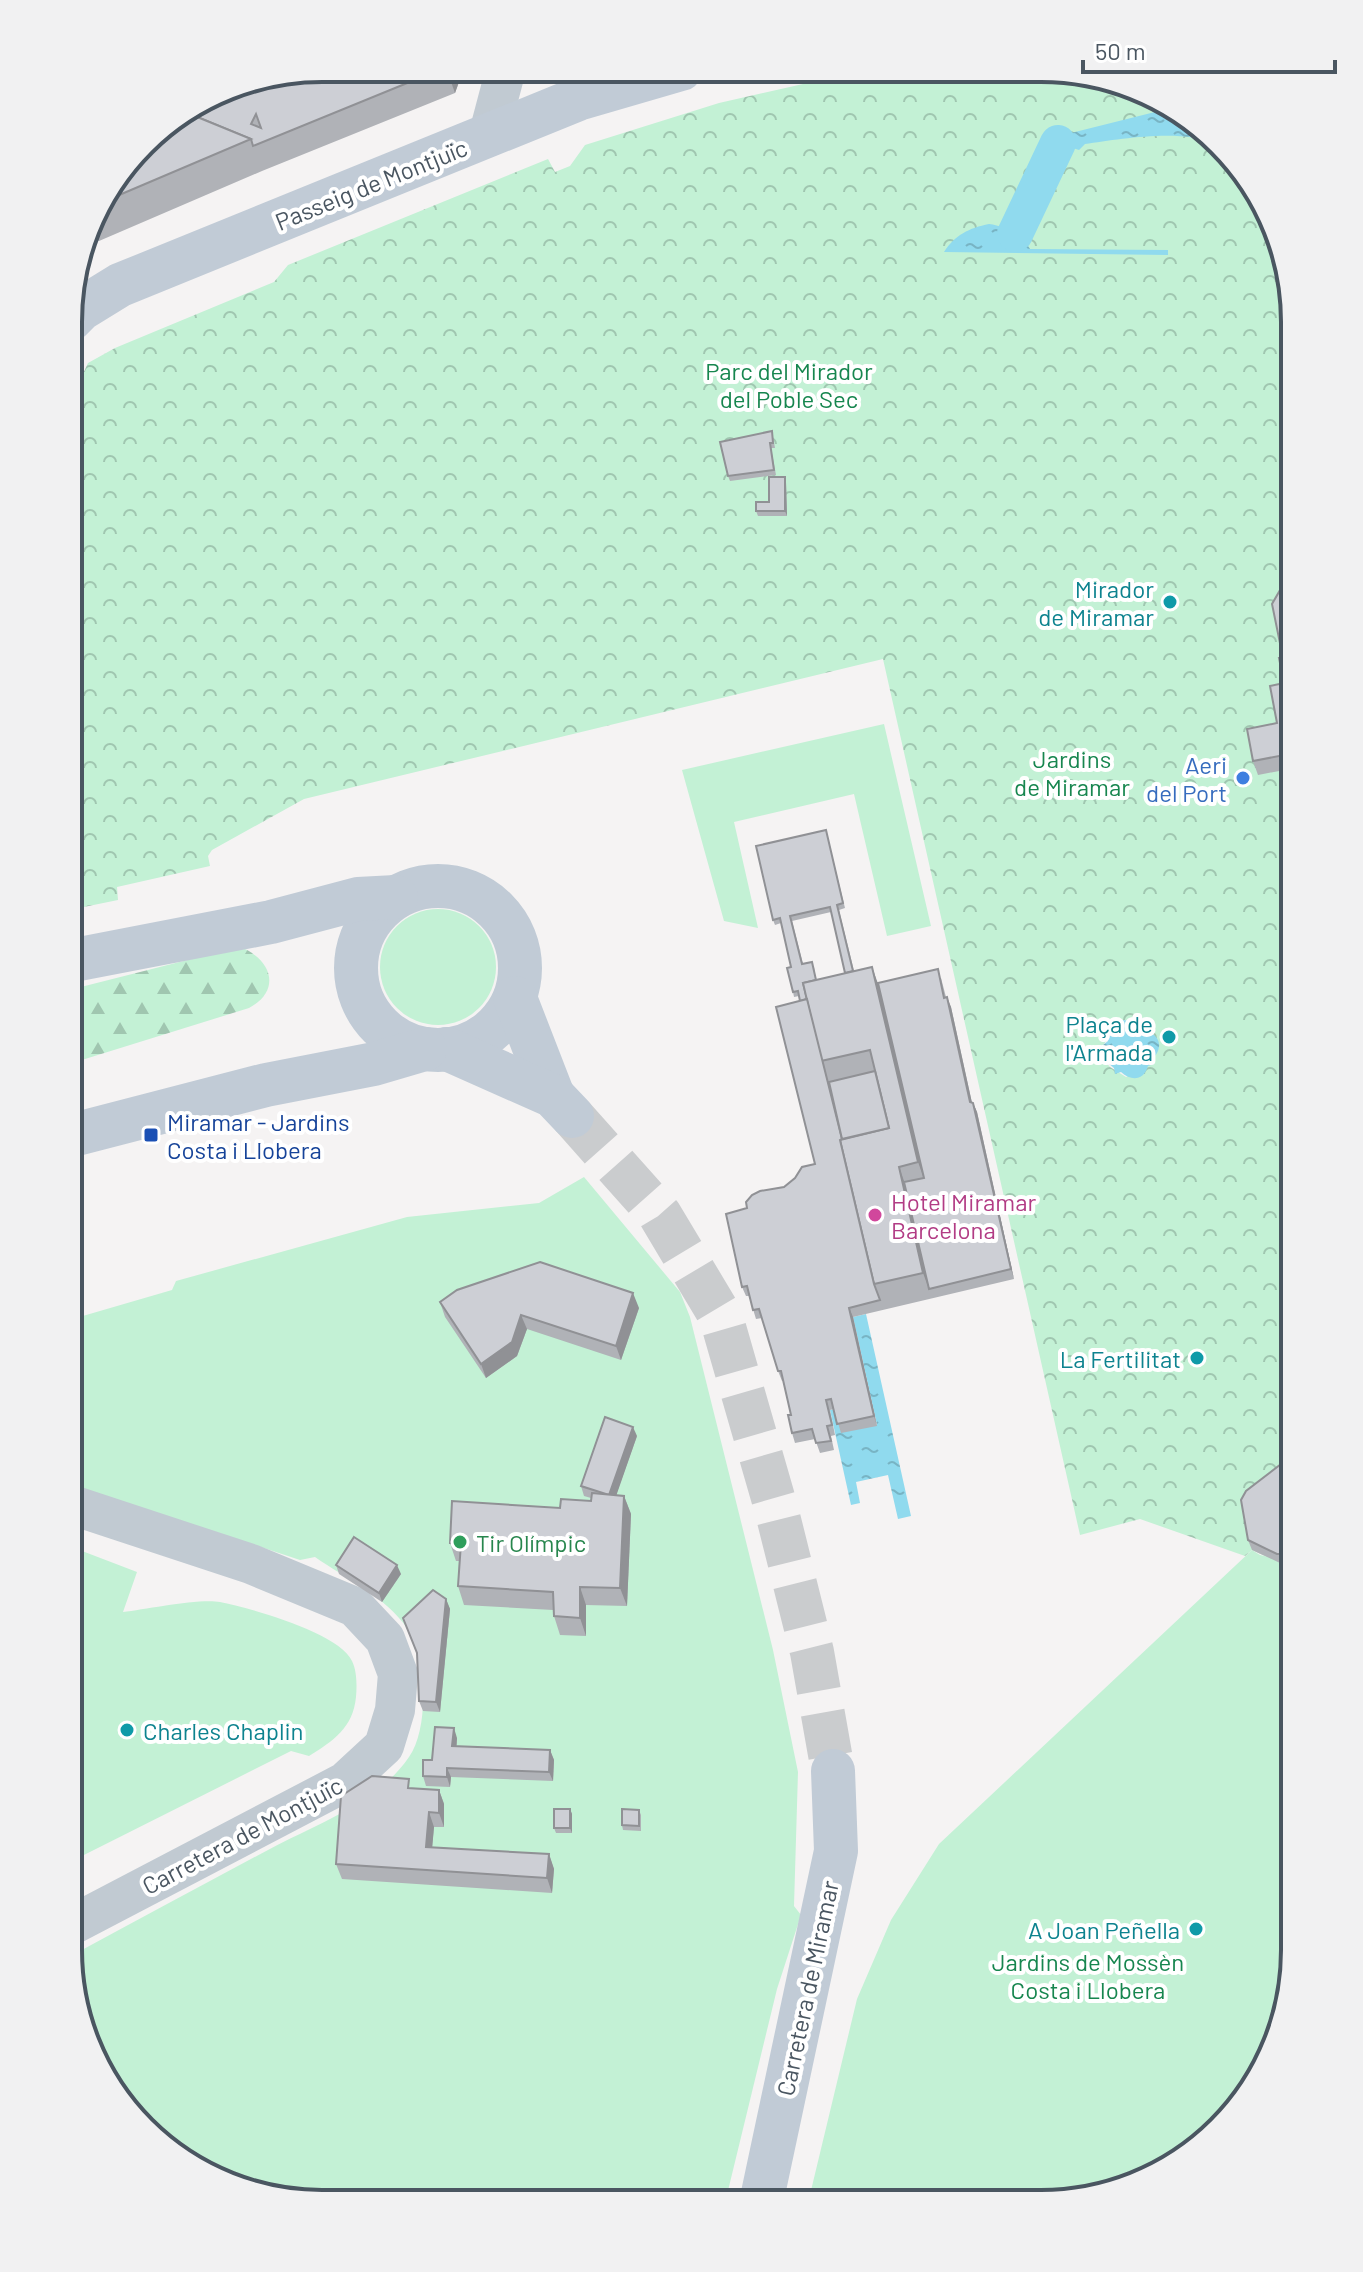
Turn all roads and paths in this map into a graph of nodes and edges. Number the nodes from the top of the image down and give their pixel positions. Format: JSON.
{"nodes":[{"id":1,"x":503,"y":82,"type":"edge"},
{"id":2,"x":636,"y":82,"type":"edge"},
{"id":3,"x":488,"y":137,"type":"junction"},
{"id":4,"x":83,"y":308,"type":"edge"},
{"id":5,"x":396,"y":897,"type":"junction"},
{"id":6,"x":271,"y":922,"type":"junction"},
{"id":7,"x":357,"y":950,"type":"junction"},
{"id":8,"x":82,"y":958,"type":"edge"},
{"id":9,"x":360,"y":994,"type":"junction"},
{"id":10,"x":515,"y":998,"type":"junction"},
{"id":11,"x":436,"y":1049,"type":"junction"},
{"id":12,"x":266,"y":1085,"type":"junction"},
{"id":13,"x":82,"y":1133,"type":"edge"},
{"id":14,"x":82,"y":1508,"type":"edge"},
{"id":15,"x":833,"y":1771,"type":"tunnel mouth"},
{"id":16,"x":82,"y":1920,"type":"edge"},
{"id":17,"x":764,"y":2190,"type":"edge"}],
"edges":[{"from":1,"to":3,"type":"street"},
{"from":2,"to":3,"type":"street","name":"Passeig de Montjuïc"},
{"from":3,"to":4,"type":"street","name":"Passeig de Montjuïc"},
{"from":5,"to":6,"type":"street"},
{"from":5,"to":7,"type":"street"},
{"from":5,"to":10,"type":"street"},
{"from":6,"to":7,"type":"street"},
{"from":6,"to":8,"type":"street"},
{"from":7,"to":9,"type":"street"},
{"from":9,"to":11,"type":"street"},
{"from":9,"to":12,"type":"street"},
{"from":10,"to":11,"type":"street"},
{"from":10,"to":11,"type":"street"},
{"from":11,"to":12,"type":"street"},
{"from":12,"to":13,"type":"street"},
{"from":14,"to":16,"type":"street","name":"Carretera de Montjuïc"},
{"from":15,"to":17,"type":"street","name":"Carretera de Miramar"}]}
